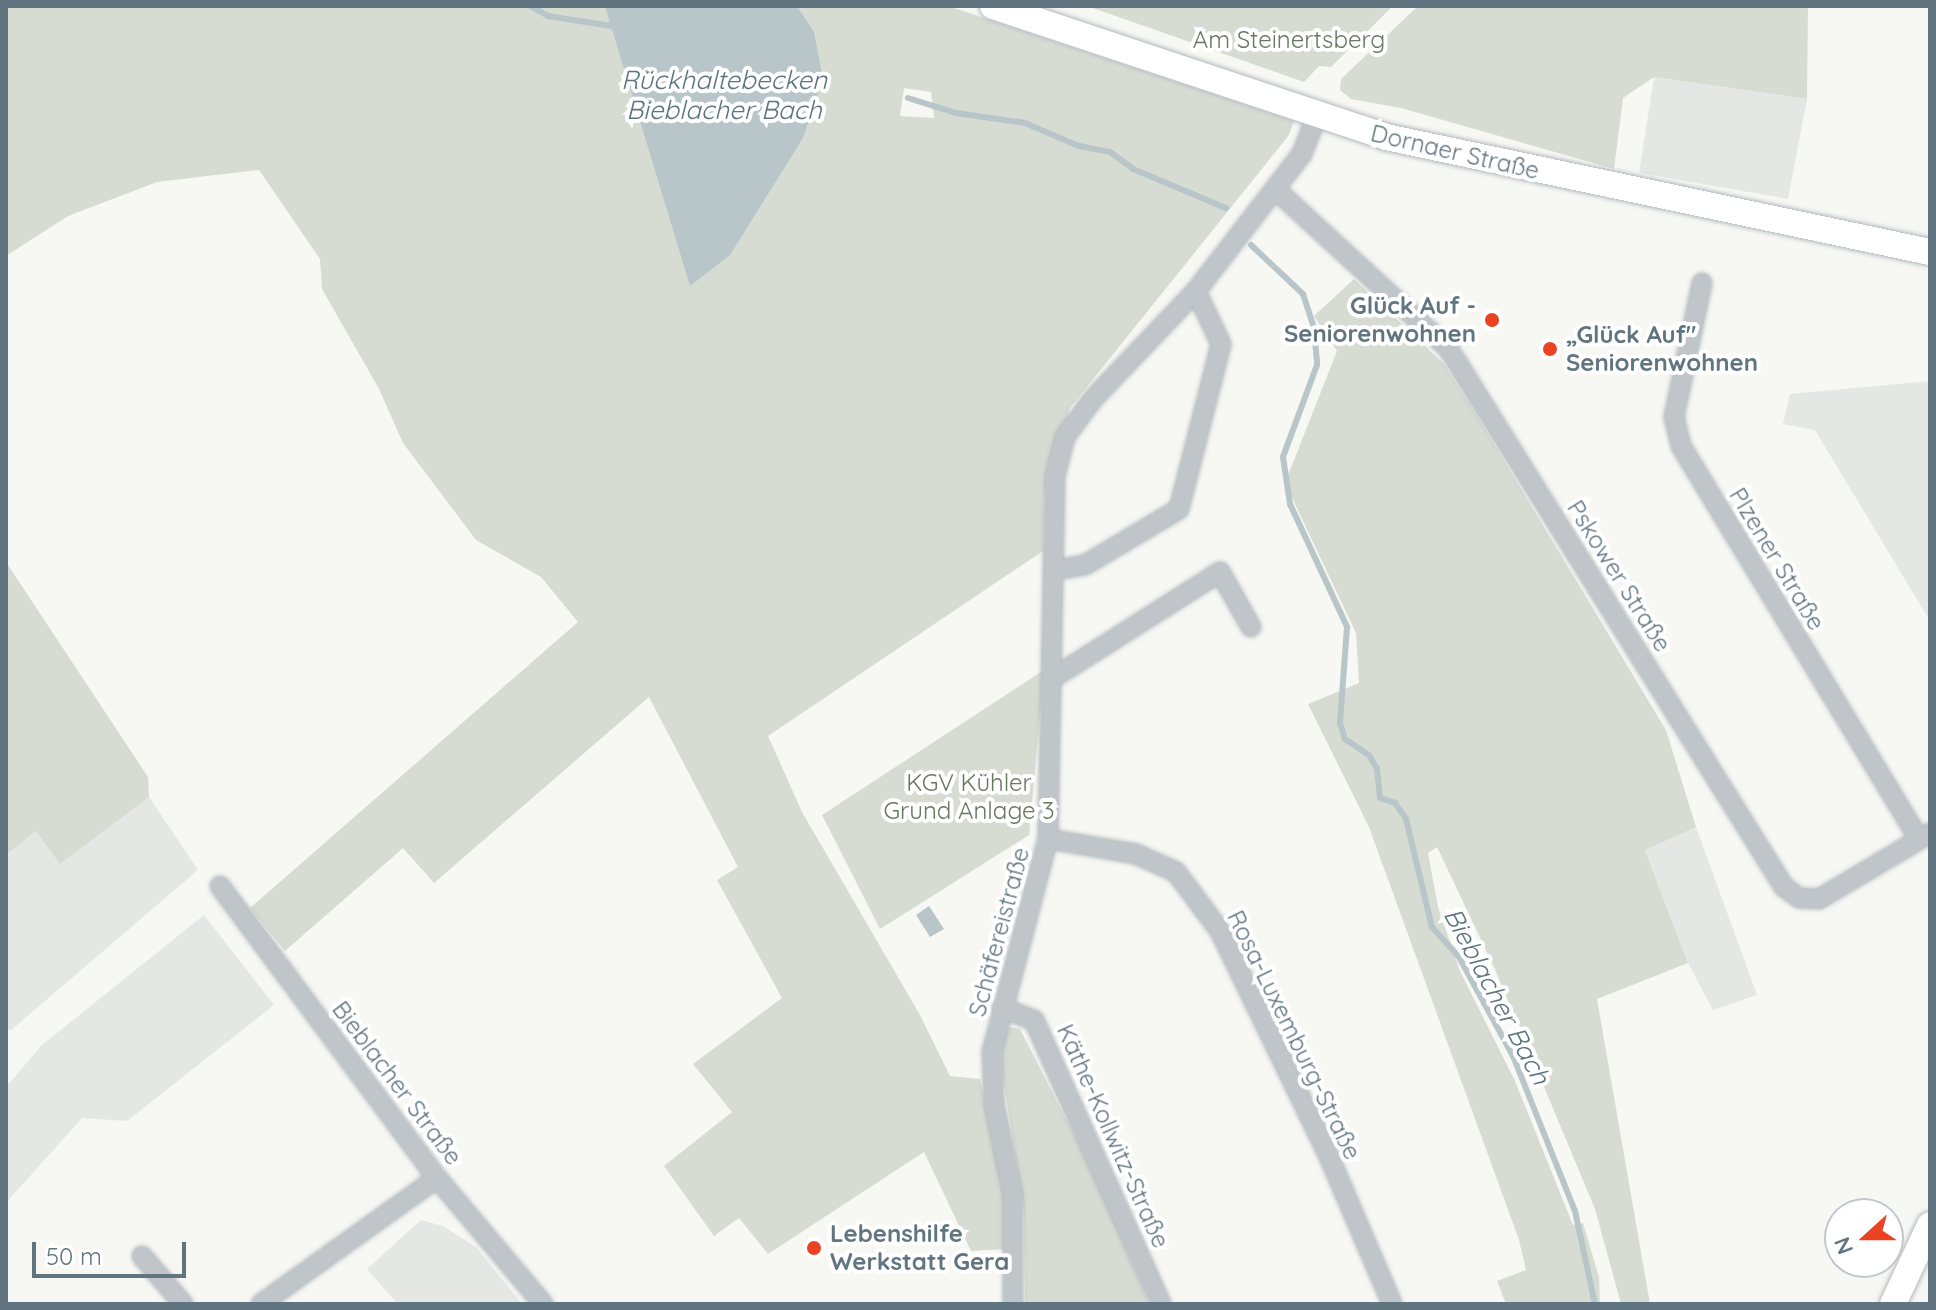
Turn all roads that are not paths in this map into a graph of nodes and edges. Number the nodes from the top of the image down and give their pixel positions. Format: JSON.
{"nodes":[{"id":1,"x":993,"y":6,"type":"edge"},
{"id":2,"x":1316,"y":118,"type":"junction"},
{"id":3,"x":1275,"y":189,"type":"junction"},
{"id":4,"x":1930,"y":252,"type":"edge"},
{"id":5,"x":1702,"y":283,"type":"dead end"},
{"id":6,"x":1196,"y":291,"type":"junction"},
{"id":7,"x":1056,"y":570,"type":"junction"},
{"id":8,"x":1251,"y":627,"type":"dead end"},
{"id":9,"x":1053,"y":678,"type":"junction"},
{"id":10,"x":1924,"y":836,"type":"edge"},
{"id":11,"x":1048,"y":839,"type":"junction"},
{"id":12,"x":220,"y":886,"type":"dead end"},
{"id":13,"x":1002,"y":1008,"type":"junction"},
{"id":14,"x":437,"y":1178,"type":"junction"},
{"id":15,"x":1930,"y":1225,"type":"edge"},
{"id":16,"x":142,"y":1256,"type":"dead end"},
{"id":17,"x":183,"y":1304,"type":"edge"},
{"id":18,"x":261,"y":1304,"type":"edge"},
{"id":19,"x":543,"y":1304,"type":"edge"},
{"id":20,"x":1013,"y":1304,"type":"edge"},
{"id":21,"x":1161,"y":1304,"type":"edge"},
{"id":22,"x":1392,"y":1304,"type":"edge"},
{"id":23,"x":1893,"y":1304,"type":"edge"}],
"edges":[{"from":1,"to":2,"type":"main road","name":"Dornaer Straße"},
{"from":2,"to":3,"type":"street","name":"Schäfereistraße"},
{"from":2,"to":4,"type":"main road","name":"Dornaer Straße"},
{"from":3,"to":6,"type":"street","name":"Schäfereistraße"},
{"from":3,"to":10,"type":"street","name":"Pskower Straße"},
{"from":5,"to":10,"type":"street","name":"Plzener Straße"},
{"from":6,"to":7,"type":"street","name":"Schäfereistraße"},
{"from":6,"to":7,"type":"street"},
{"from":7,"to":9,"type":"street","name":"Schäfereistraße"},
{"from":8,"to":9,"type":"street"},
{"from":9,"to":11,"type":"street","name":"Schäfereistraße"},
{"from":11,"to":13,"type":"street","name":"Schäfereistraße"},
{"from":11,"to":22,"type":"street","name":"Rosa-Luxemburg-Straße"},
{"from":12,"to":14,"type":"street","name":"Bieblacher Straße"},
{"from":13,"to":20,"type":"street","name":"Schäfereistraße"},
{"from":13,"to":21,"type":"street","name":"Käthe-Kollwitz-Straße"},
{"from":14,"to":18,"type":"street"},
{"from":14,"to":19,"type":"street","name":"Bieblacher Straße"},
{"from":15,"to":23,"type":"main road"},
{"from":16,"to":17,"type":"street"}]}
